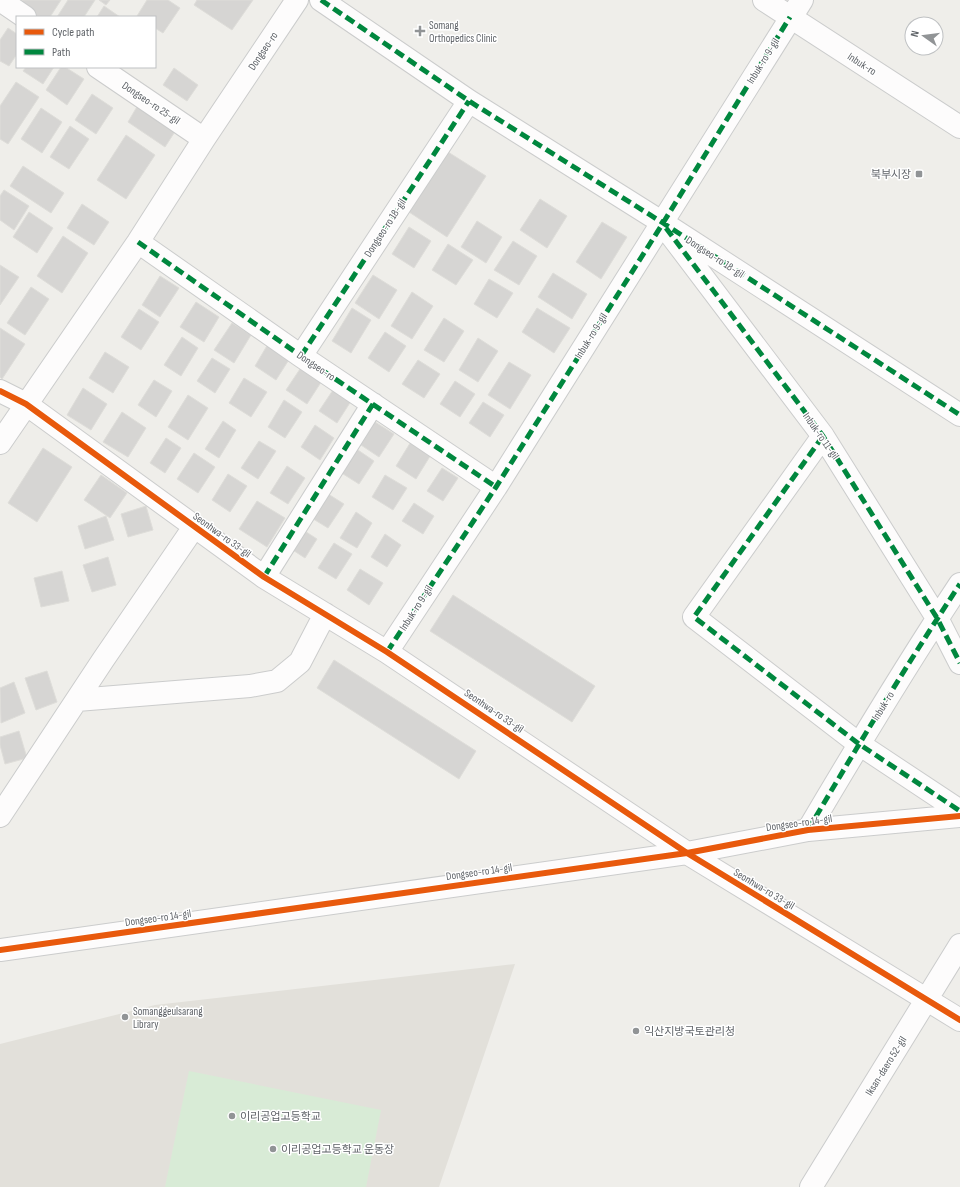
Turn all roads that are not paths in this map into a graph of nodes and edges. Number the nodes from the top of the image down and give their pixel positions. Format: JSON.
{"nodes":[{"id":1,"x":0,"y":0,"type":"edge"},
{"id":2,"x":297,"y":0,"type":"edge"},
{"id":3,"x":321,"y":0,"type":"edge"},
{"id":4,"x":764,"y":0,"type":"edge"},
{"id":5,"x":796,"y":8,"type":"edge"},
{"id":6,"x":24,"y":16,"type":"edge"},
{"id":7,"x":99,"y":68,"type":"edge"},
{"id":8,"x":469,"y":100,"type":"junction"},
{"id":9,"x":960,"y":127,"type":"edge"},
{"id":10,"x":204,"y":140,"type":"junction"},
{"id":11,"x":662,"y":223,"type":"junction"},
{"id":12,"x":138,"y":242,"type":"junction"},
{"id":13,"x":301,"y":356,"type":"junction"},
{"id":14,"x":0,"y":391,"type":"edge"},
{"id":15,"x":26,"y":404,"type":"junction"},
{"id":16,"x":373,"y":404,"type":"junction"},
{"id":17,"x":960,"y":415,"type":"edge"},
{"id":18,"x":823,"y":436,"type":"junction"},
{"id":19,"x":0,"y":443,"type":"edge"},
{"id":20,"x":496,"y":487,"type":"junction"},
{"id":21,"x":194,"y":526,"type":"junction"},
{"id":22,"x":264,"y":578,"type":"junction"},
{"id":23,"x":960,"y":584,"type":"edge"},
{"id":24,"x":325,"y":614,"type":"junction"},
{"id":25,"x":937,"y":618,"type":"junction"},
{"id":26,"x":387,"y":652,"type":"junction"},
{"id":27,"x":960,"y":663,"type":"edge"},
{"id":28,"x":77,"y":700,"type":"junction"},
{"id":29,"x":859,"y":744,"type":"junction"},
{"id":30,"x":960,"y":811,"type":"edge"},
{"id":31,"x":0,"y":816,"type":"edge"},
{"id":32,"x":960,"y":816,"type":"edge"},
{"id":33,"x":808,"y":830,"type":"junction"},
{"id":34,"x":687,"y":853,"type":"junction"},
{"id":35,"x":960,"y":945,"type":"edge"},
{"id":36,"x":0,"y":950,"type":"edge"},
{"id":37,"x":927,"y":1000,"type":"junction"},
{"id":38,"x":960,"y":1020,"type":"edge"},
{"id":39,"x":811,"y":1187,"type":"edge"}],
"edges":[{"from":1,"to":6,"type":"street"},
{"from":2,"to":10,"type":"street","name":"Dongseo-ro"},
{"from":3,"to":8,"type":"street","name":"Dongseo-ro 18-gil"},
{"from":4,"to":5,"type":"street","name":"Inbuk-ro"},
{"from":5,"to":9,"type":"street","name":"Inbuk-ro"},
{"from":5,"to":11,"type":"street","name":"Inbuk-ro 9-gil"},
{"from":7,"to":10,"type":"street","name":"Dongseo-ro 25-gil"},
{"from":8,"to":11,"type":"street","name":"Dongseo-ro 18-gil"},
{"from":8,"to":13,"type":"street","name":"Dongseo-ro 18-gil"},
{"from":10,"to":12,"type":"street","name":"Dongseo-ro"},
{"from":11,"to":17,"type":"street","name":"Dongseo-ro 18-gil"},
{"from":11,"to":18,"type":"street","name":"Inbuk-ro 11-gil"},
{"from":11,"to":20,"type":"street","name":"Inbuk-ro 9-gil"},
{"from":12,"to":13,"type":"street","name":"Dongseo-ro"},
{"from":12,"to":15,"type":"street","name":"Dongseo-ro"},
{"from":13,"to":16,"type":"street","name":"Dongseo-ro"},
{"from":14,"to":15,"type":"street","name":"Seonhwa-ro 33-gil"},
{"from":15,"to":19,"type":"street","name":"Dongseo-ro"},
{"from":15,"to":21,"type":"street","name":"Seonhwa-ro 33-gil"},
{"from":16,"to":20,"type":"street","name":"Dongseo-ro"},
{"from":16,"to":22,"type":"street"},
{"from":18,"to":25,"type":"street","name":"Inbuk-ro 11-gil"},
{"from":18,"to":29,"type":"street"},
{"from":20,"to":26,"type":"street","name":"Inbuk-ro 9-gil"},
{"from":21,"to":22,"type":"street","name":"Seonhwa-ro 33-gil"},
{"from":21,"to":28,"type":"street"},
{"from":22,"to":24,"type":"street","name":"Seonhwa-ro 33-gil"},
{"from":23,"to":25,"type":"street","name":"Inbuk-ro"},
{"from":24,"to":26,"type":"street","name":"Seonhwa-ro 33-gil"},
{"from":24,"to":28,"type":"street"},
{"from":25,"to":27,"type":"street","name":"Inbuk-ro 11-gil"},
{"from":25,"to":29,"type":"street","name":"Inbuk-ro"},
{"from":26,"to":34,"type":"street","name":"Seonhwa-ro 33-gil"},
{"from":28,"to":31,"type":"street"},
{"from":29,"to":30,"type":"street"},
{"from":29,"to":33,"type":"street","name":"Inbuk-ro"},
{"from":32,"to":33,"type":"street","name":"Dongseo-ro 14-gil"},
{"from":33,"to":34,"type":"street","name":"Dongseo-ro 14-gil"},
{"from":34,"to":36,"type":"street","name":"Dongseo-ro 14-gil"},
{"from":34,"to":37,"type":"street","name":"Seonhwa-ro 33-gil"},
{"from":35,"to":37,"type":"street","name":"Iksan-daero 52-gil"},
{"from":37,"to":38,"type":"street","name":"Seonhwa-ro 33-gil"},
{"from":37,"to":39,"type":"street","name":"Iksan-daero 52-gil"}]}
